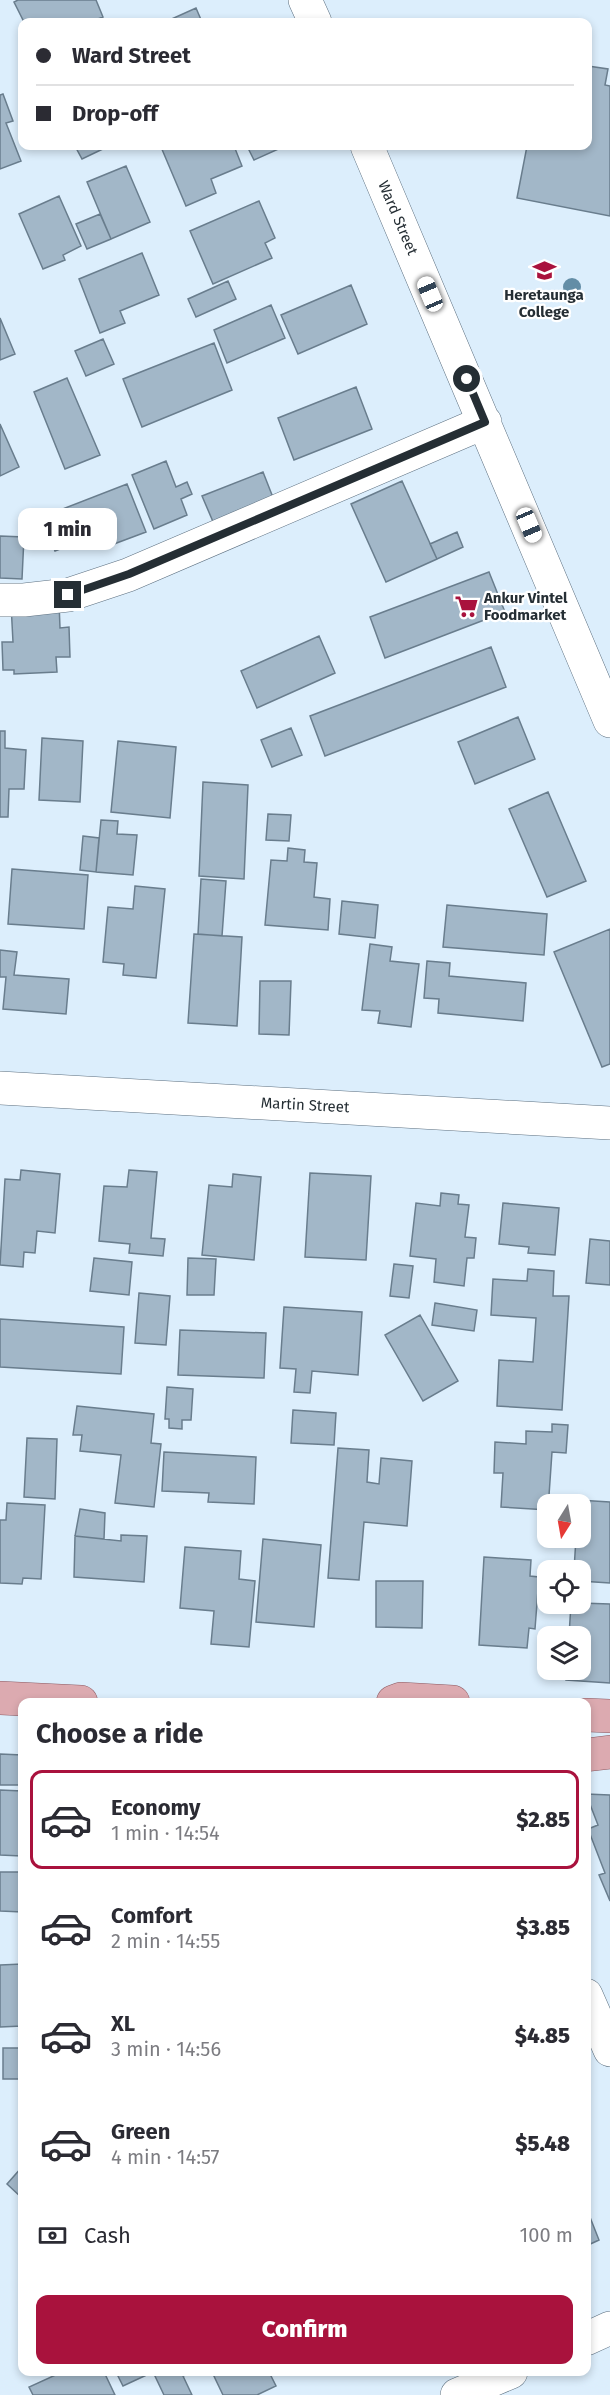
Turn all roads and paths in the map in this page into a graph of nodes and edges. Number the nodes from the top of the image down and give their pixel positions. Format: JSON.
{"nodes":[{"id":1,"x":305,"y":0,"type":"edge"},
{"id":2,"x":313,"y":18,"type":"edge"},
{"id":3,"x":369,"y":150,"type":"edge"},
{"id":4,"x":485,"y":422,"type":"junction"},
{"id":5,"x":0,"y":600,"type":"edge"},
{"id":6,"x":610,"y":721,"type":"edge"},
{"id":7,"x":0,"y":1088,"type":"edge"},
{"id":8,"x":610,"y":1123,"type":"edge"},
{"id":9,"x":0,"y":1698,"type":"edge"},
{"id":10,"x":18,"y":1699,"type":"edge"},
{"id":11,"x":591,"y":1715,"type":"edge"},
{"id":12,"x":610,"y":1716,"type":"edge"},
{"id":13,"x":610,"y":1752,"type":"edge"},
{"id":14,"x":591,"y":1754,"type":"edge"},
{"id":15,"x":591,"y":2006,"type":"edge"},
{"id":16,"x":610,"y":2050,"type":"edge"},
{"id":17,"x":610,"y":2328,"type":"edge"},
{"id":18,"x":591,"y":2337,"type":"edge"},
{"id":19,"x":502,"y":2376,"type":"edge"},
{"id":20,"x":457,"y":2395,"type":"edge"}],
"edges":[{"from":1,"to":2,"type":"street"},
{"from":3,"to":4,"type":"street","name":"Ward Street"},
{"from":4,"to":5,"type":"street"},
{"from":4,"to":6,"type":"street","name":"Ward Street"},
{"from":7,"to":8,"type":"street","name":"Martin Street"},
{"from":9,"to":10,"type":"main road"},
{"from":11,"to":12,"type":"main road"},
{"from":13,"to":14,"type":"main road"},
{"from":15,"to":16,"type":"street"},
{"from":17,"to":18,"type":"street"},
{"from":19,"to":20,"type":"street"}]}
